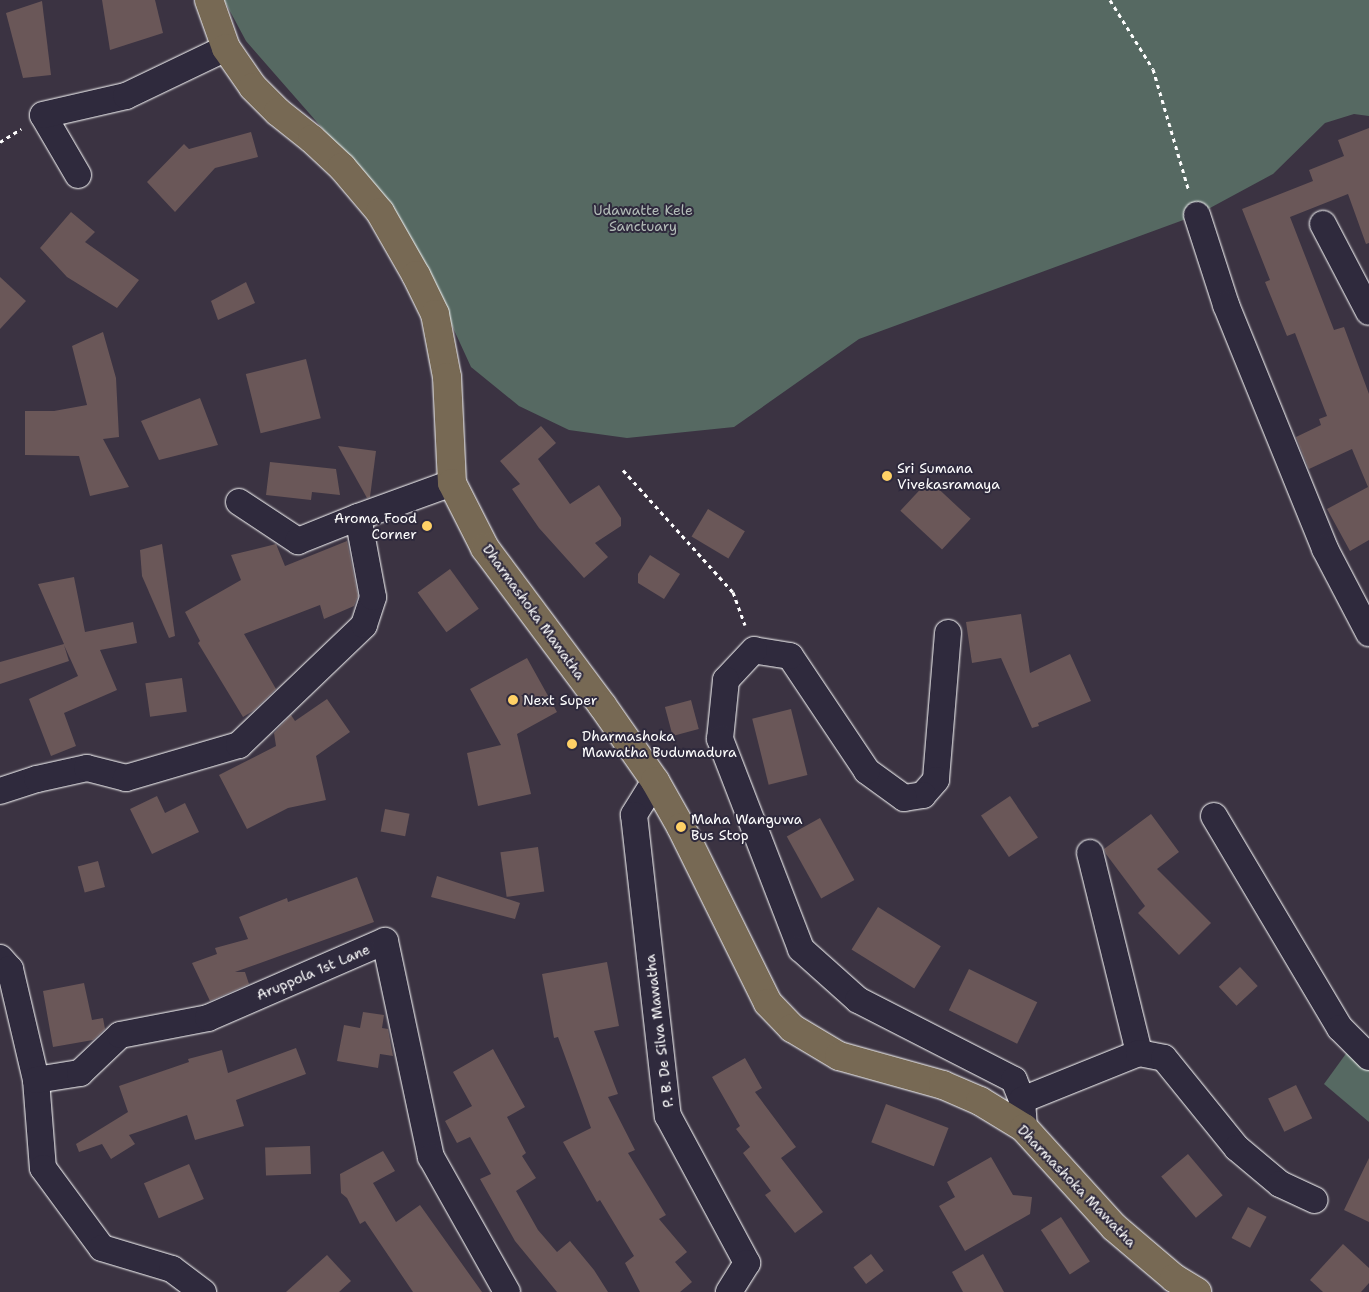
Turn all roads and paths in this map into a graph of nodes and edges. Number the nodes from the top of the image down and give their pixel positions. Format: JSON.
{"nodes":[{"id":1,"x":208,"y":0,"type":"edge"},
{"id":2,"x":1110,"y":0,"type":"edge"},
{"id":3,"x":226,"y":48,"type":"junction"},
{"id":4,"x":78,"y":175,"type":"dead end"},
{"id":5,"x":1196,"y":215,"type":"joint"},
{"id":6,"x":1323,"y":224,"type":"dead end"},
{"id":7,"x":1369,"y":312,"type":"edge"},
{"id":8,"x":623,"y":470,"type":"dead end"},
{"id":9,"x":452,"y":483,"type":"junction"},
{"id":10,"x":240,"y":502,"type":"dead end"},
{"id":11,"x":358,"y":517,"type":"junction"},
{"id":12,"x":948,"y":633,"type":"dead end"},
{"id":13,"x":1369,"y":633,"type":"edge"},
{"id":14,"x":754,"y":650,"type":"junction"},
{"id":15,"x":655,"y":781,"type":"junction"},
{"id":16,"x":0,"y":791,"type":"edge"},
{"id":17,"x":1214,"y":816,"type":"dead end"},
{"id":18,"x":1090,"y":853,"type":"dead end"},
{"id":19,"x":0,"y":958,"type":"edge"},
{"id":20,"x":1139,"y":1053,"type":"junction"},
{"id":21,"x":1369,"y":1057,"type":"edge"},
{"id":22,"x":36,"y":1080,"type":"junction"},
{"id":23,"x":1022,"y":1100,"type":"junction"},
{"id":24,"x":1024,"y":1128,"type":"junction"},
{"id":25,"x":1314,"y":1200,"type":"dead end"},
{"id":26,"x":203,"y":1292,"type":"edge"},
{"id":27,"x":507,"y":1292,"type":"edge"},
{"id":28,"x":729,"y":1292,"type":"edge"},
{"id":29,"x":1197,"y":1292,"type":"edge"}],
"edges":[{"from":1,"to":3,"type":"main road","name":"Dharmashoka Mawatha"},
{"from":2,"to":5,"type":"path"},
{"from":3,"to":4,"type":"street"},
{"from":3,"to":9,"type":"main road","name":"Dharmashoka Mawatha"},
{"from":5,"to":13,"type":"street"},
{"from":6,"to":7,"type":"street"},
{"from":8,"to":14,"type":"path"},
{"from":9,"to":11,"type":"street"},
{"from":9,"to":15,"type":"main road","name":"Dharmashoka Mawatha"},
{"from":10,"to":11,"type":"street"},
{"from":11,"to":16,"type":"street"},
{"from":12,"to":14,"type":"street"},
{"from":14,"to":23,"type":"street"},
{"from":15,"to":24,"type":"main road","name":"Dharmashoka Mawatha"},
{"from":15,"to":28,"type":"street","name":"P. B. De Silva Mawatha"},
{"from":17,"to":21,"type":"street"},
{"from":18,"to":20,"type":"street"},
{"from":19,"to":22,"type":"street"},
{"from":20,"to":23,"type":"street"},
{"from":20,"to":25,"type":"street"},
{"from":22,"to":26,"type":"street"},
{"from":22,"to":27,"type":"street","name":"Aruppola 1st Lane"},
{"from":23,"to":24,"type":"street"},
{"from":24,"to":29,"type":"main road","name":"Dharmashoka Mawatha"}]}
